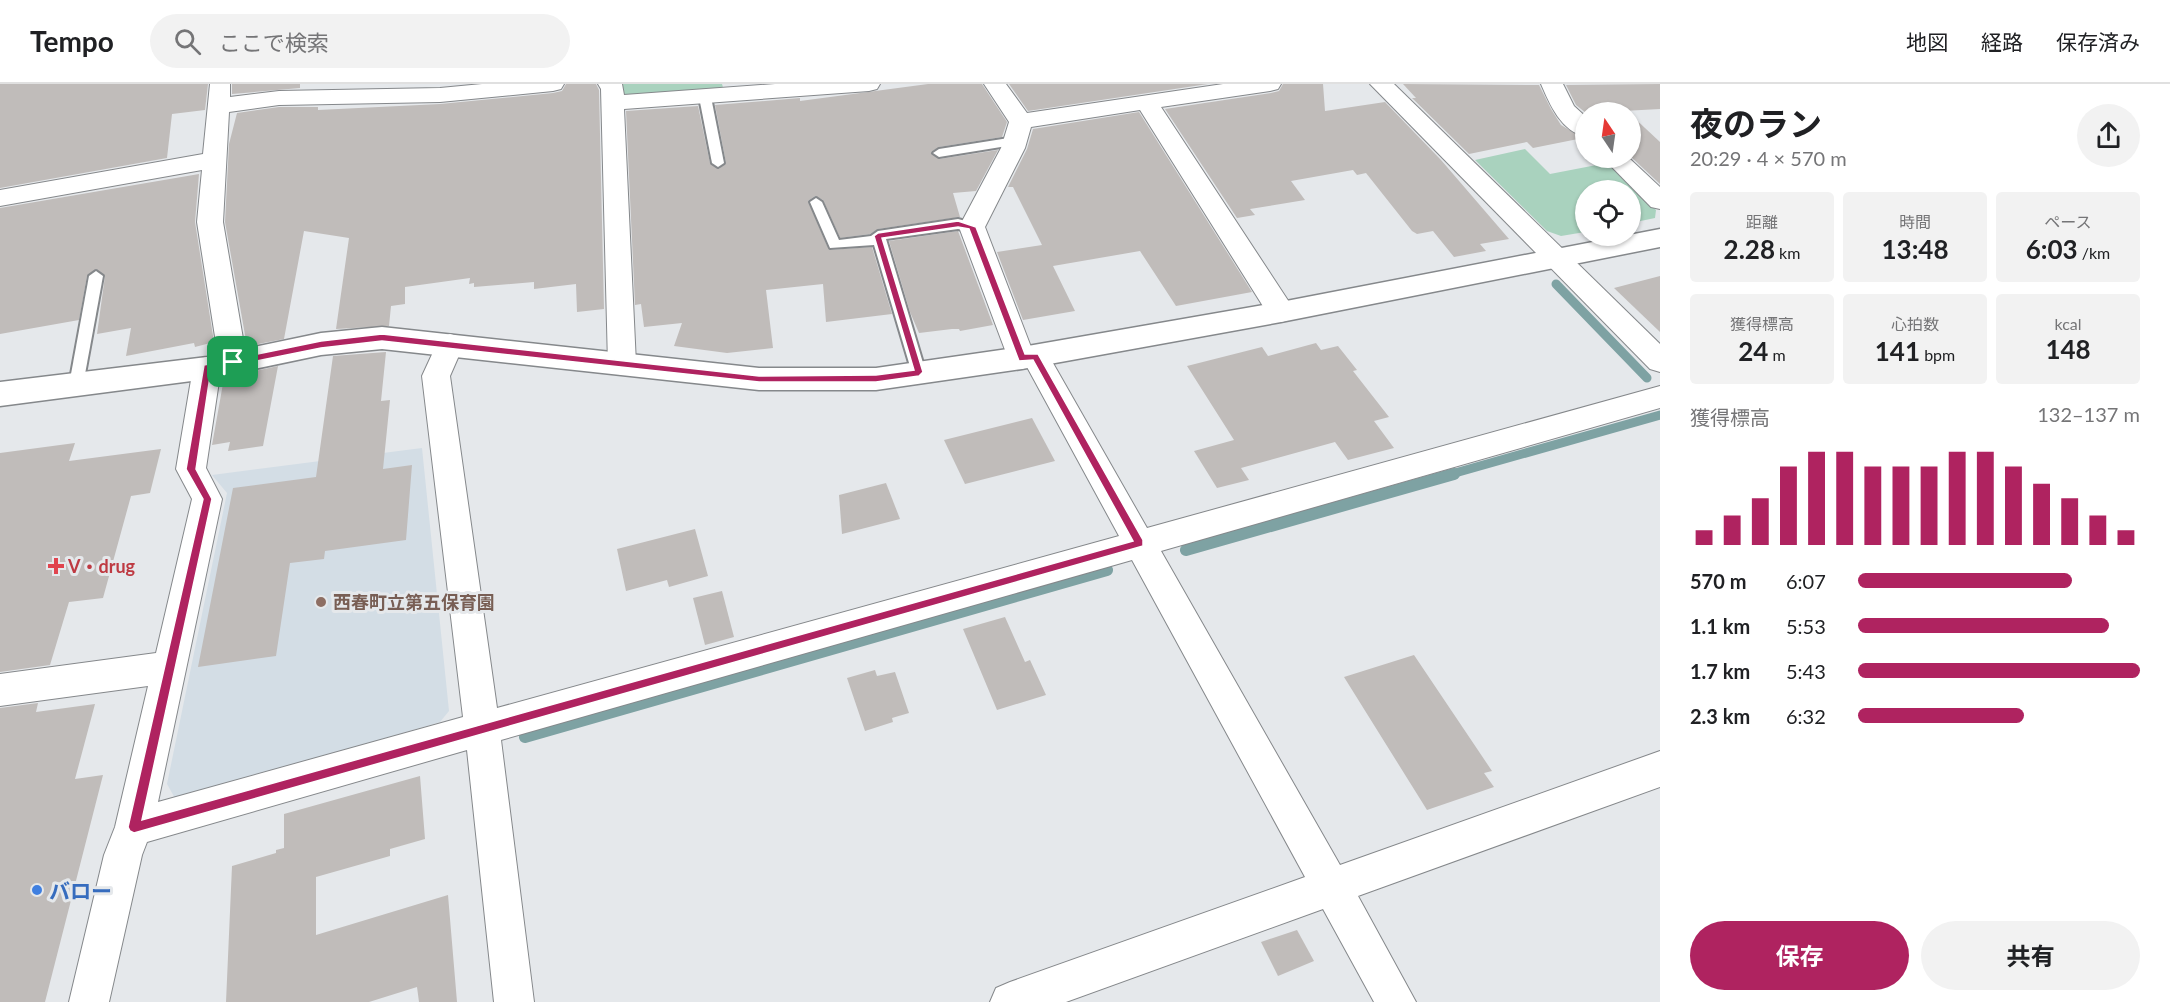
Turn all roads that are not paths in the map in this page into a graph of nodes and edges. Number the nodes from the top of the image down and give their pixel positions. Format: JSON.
{"nodes":[{"id":1,"x":553,"y":84,"type":"edge"},
{"id":2,"x":869,"y":84,"type":"edge"},
{"id":3,"x":995,"y":84,"type":"edge"},
{"id":4,"x":1270,"y":84,"type":"edge"},
{"id":5,"x":1381,"y":84,"type":"edge"},
{"id":6,"x":1552,"y":84,"type":"edge"},
{"id":7,"x":425,"y":90,"type":"edge"},
{"id":8,"x":610,"y":94,"type":"edge"},
{"id":9,"x":219,"y":95,"type":"edge"},
{"id":10,"x":705,"y":97,"type":"junction"},
{"id":11,"x":1146,"y":102,"type":"junction"},
{"id":12,"x":1575,"y":120,"type":"edge"},
{"id":13,"x":1018,"y":131,"type":"junction"},
{"id":14,"x":939,"y":153,"type":"dead end"},
{"id":15,"x":215,"y":160,"type":"junction"},
{"id":16,"x":718,"y":163,"type":"dead end"},
{"id":17,"x":1625,"y":168,"type":"edge"},
{"id":18,"x":0,"y":198,"type":"edge"},
{"id":19,"x":1660,"y":201,"type":"edge"},
{"id":20,"x":816,"y":202,"type":"dead end"},
{"id":21,"x":972,"y":227,"type":"junction"},
{"id":22,"x":1660,"y":238,"type":"edge"},
{"id":23,"x":879,"y":240,"type":"junction"},
{"id":24,"x":1557,"y":258,"type":"junction"},
{"id":25,"x":96,"y":276,"type":"dead end"},
{"id":26,"x":1281,"y":312,"type":"junction"},
{"id":27,"x":450,"y":344,"type":"junction"},
{"id":28,"x":1029,"y":357,"type":"junction"},
{"id":29,"x":1660,"y":361,"type":"edge"},
{"id":30,"x":622,"y":364,"type":"junction"},
{"id":31,"x":220,"y":365,"type":"junction"},
{"id":32,"x":919,"y":372,"type":"junction"},
{"id":33,"x":76,"y":385,"type":"junction"},
{"id":34,"x":0,"y":394,"type":"edge"},
{"id":35,"x":1660,"y":397,"type":"edge"},
{"id":36,"x":1140,"y":543,"type":"junction"},
{"id":37,"x":170,"y":667,"type":"junction"},
{"id":38,"x":0,"y":690,"type":"edge"},
{"id":39,"x":482,"y":729,"type":"junction"},
{"id":40,"x":1660,"y":769,"type":"edge"},
{"id":41,"x":134,"y":827,"type":"junction"},
{"id":42,"x":1333,"y":888,"type":"junction"},
{"id":43,"x":89,"y":1002,"type":"edge"},
{"id":44,"x":514,"y":1002,"type":"edge"},
{"id":45,"x":1011,"y":1002,"type":"edge"},
{"id":46,"x":1396,"y":1002,"type":"edge"}],
"edges":[{"from":1,"to":7,"type":"street"},
{"from":2,"to":10,"type":"street"},
{"from":3,"to":13,"type":"street"},
{"from":4,"to":11,"type":"street"},
{"from":5,"to":24,"type":"street"},
{"from":6,"to":12,"type":"street"},
{"from":7,"to":9,"type":"street"},
{"from":8,"to":10,"type":"street"},
{"from":8,"to":30,"type":"street"},
{"from":9,"to":15,"type":"street"},
{"from":10,"to":16,"type":"lane"},
{"from":11,"to":13,"type":"street"},
{"from":11,"to":26,"type":"street"},
{"from":13,"to":14,"type":"lane"},
{"from":13,"to":21,"type":"street"},
{"from":15,"to":18,"type":"street"},
{"from":15,"to":31,"type":"street"},
{"from":17,"to":19,"type":"street"},
{"from":20,"to":23,"type":"lane"},
{"from":21,"to":23,"type":"lane"},
{"from":21,"to":28,"type":"street"},
{"from":22,"to":24,"type":"street"},
{"from":23,"to":32,"type":"lane"},
{"from":24,"to":26,"type":"street"},
{"from":24,"to":29,"type":"street"},
{"from":25,"to":33,"type":"lane"},
{"from":26,"to":28,"type":"street"},
{"from":27,"to":30,"type":"street"},
{"from":27,"to":31,"type":"street"},
{"from":27,"to":39,"type":"street"},
{"from":28,"to":32,"type":"street"},
{"from":28,"to":36,"type":"street"},
{"from":30,"to":32,"type":"street"},
{"from":31,"to":33,"type":"street"},
{"from":31,"to":37,"type":"street"},
{"from":33,"to":34,"type":"street"},
{"from":35,"to":36,"type":"street"},
{"from":36,"to":39,"type":"street"},
{"from":36,"to":42,"type":"street"},
{"from":37,"to":38,"type":"street"},
{"from":37,"to":41,"type":"street"},
{"from":39,"to":41,"type":"street"},
{"from":39,"to":44,"type":"street"},
{"from":40,"to":42,"type":"street"},
{"from":41,"to":43,"type":"street"},
{"from":42,"to":45,"type":"street"},
{"from":42,"to":46,"type":"street"}]}
